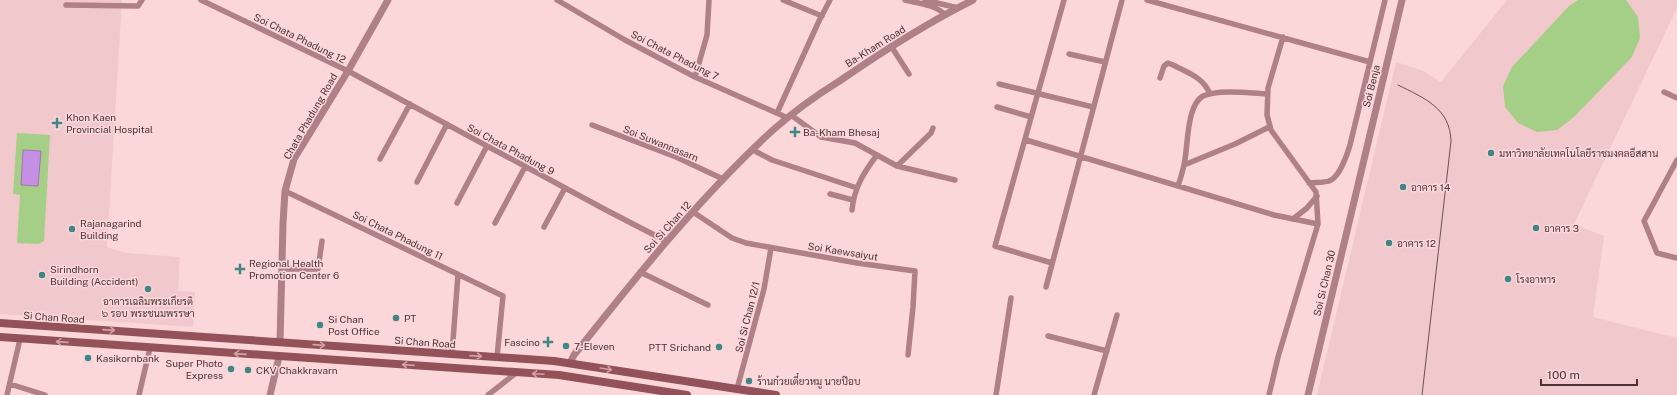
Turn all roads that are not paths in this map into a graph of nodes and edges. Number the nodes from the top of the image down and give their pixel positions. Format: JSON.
{"nodes":[{"id":1,"x":142,"y":0,"type":"edge"},
{"id":2,"x":201,"y":0,"type":"edge"},
{"id":3,"x":388,"y":0,"type":"edge"},
{"id":4,"x":558,"y":0,"type":"edge"},
{"id":5,"x":709,"y":0,"type":"edge"},
{"id":6,"x":783,"y":0,"type":"edge"},
{"id":7,"x":830,"y":0,"type":"edge"},
{"id":8,"x":905,"y":0,"type":"edge"},
{"id":9,"x":925,"y":0,"type":"edge"},
{"id":10,"x":973,"y":0,"type":"edge"},
{"id":11,"x":1064,"y":0,"type":"edge"},
{"id":12,"x":1122,"y":0,"type":"edge"},
{"id":13,"x":1146,"y":0,"type":"edge"},
{"id":14,"x":1385,"y":0,"type":"edge"},
{"id":15,"x":1402,"y":0,"type":"edge"},
{"id":16,"x":210,"y":2,"type":"edge"},
{"id":17,"x":66,"y":5,"type":"dead end"},
{"id":18,"x":958,"y":8,"type":"junction"},
{"id":19,"x":945,"y":15,"type":"junction"},
{"id":20,"x":822,"y":16,"type":"junction"},
{"id":21,"x":1283,"y":37,"type":"junction"},
{"id":22,"x":891,"y":46,"type":"junction"},
{"id":23,"x":1069,"y":54,"type":"dead end"},
{"id":24,"x":1105,"y":62,"type":"junction"},
{"id":25,"x":1370,"y":62,"type":"junction"},
{"id":26,"x":348,"y":71,"type":"junction"},
{"id":27,"x":909,"y":74,"type":"dead end"},
{"id":28,"x":695,"y":77,"type":"junction"},
{"id":29,"x":1160,"y":78,"type":"dead end"},
{"id":30,"x":999,"y":84,"type":"dead end"},
{"id":31,"x":1664,"y":92,"type":"dead end"},
{"id":32,"x":1038,"y":94,"type":"junction"},
{"id":33,"x":1210,"y":94,"type":"junction"},
{"id":34,"x":1267,"y":94,"type":"junction"},
{"id":35,"x":1677,"y":98,"type":"edge"},
{"id":36,"x":410,"y":104,"type":"junction"},
{"id":37,"x":997,"y":107,"type":"dead end"},
{"id":38,"x":1093,"y":107,"type":"junction"},
{"id":39,"x":777,"y":113,"type":"junction"},
{"id":40,"x":790,"y":117,"type":"junction"},
{"id":41,"x":1031,"y":117,"type":"junction"},
{"id":42,"x":447,"y":124,"type":"junction"},
{"id":43,"x":592,"y":125,"type":"dead end"},
{"id":44,"x":1269,"y":127,"type":"junction"},
{"id":45,"x":933,"y":128,"type":"dead end"},
{"id":46,"x":1026,"y":140,"type":"junction"},
{"id":47,"x":487,"y":146,"type":"junction"},
{"id":48,"x":753,"y":150,"type":"junction"},
{"id":49,"x":876,"y":155,"type":"junction"},
{"id":50,"x":1081,"y":156,"type":"junction"},
{"id":51,"x":380,"y":159,"type":"dead end"},
{"id":52,"x":1677,"y":160,"type":"edge"},
{"id":53,"x":1184,"y":165,"type":"junction"},
{"id":54,"x":897,"y":166,"type":"junction"},
{"id":55,"x":525,"y":167,"type":"junction"},
{"id":56,"x":1359,"y":176,"type":"joint"},
{"id":57,"x":722,"y":179,"type":"junction"},
{"id":58,"x":955,"y":180,"type":"dead end"},
{"id":59,"x":417,"y":182,"type":"dead end"},
{"id":60,"x":1309,"y":183,"type":"junction"},
{"id":61,"x":1178,"y":186,"type":"junction"},
{"id":62,"x":565,"y":188,"type":"junction"},
{"id":63,"x":857,"y":188,"type":"junction"},
{"id":64,"x":285,"y":191,"type":"junction"},
{"id":65,"x":830,"y":194,"type":"dead end"},
{"id":66,"x":1317,"y":196,"type":"junction"},
{"id":67,"x":853,"y":200,"type":"junction"},
{"id":68,"x":457,"y":202,"type":"dead end"},
{"id":69,"x":852,"y":210,"type":"dead end"},
{"id":70,"x":693,"y":212,"type":"junction"},
{"id":71,"x":1293,"y":219,"type":"junction"},
{"id":72,"x":496,"y":223,"type":"dead end"},
{"id":73,"x":1318,"y":224,"type":"junction"},
{"id":74,"x":544,"y":227,"type":"dead end"},
{"id":75,"x":322,"y":241,"type":"dead end"},
{"id":76,"x":666,"y":241,"type":"junction"},
{"id":77,"x":771,"y":248,"type":"junction"},
{"id":78,"x":1677,"y":258,"type":"edge"},
{"id":79,"x":1052,"y":263,"type":"junction"},
{"id":80,"x":282,"y":269,"type":"junction"},
{"id":81,"x":640,"y":272,"type":"junction"},
{"id":82,"x":458,"y":274,"type":"junction"},
{"id":83,"x":1046,"y":287,"type":"dead end"},
{"id":84,"x":1011,"y":298,"type":"dead end"},
{"id":85,"x":708,"y":305,"type":"dead end"},
{"id":86,"x":1117,"y":316,"type":"dead end"},
{"id":87,"x":0,"y":323,"type":"edge"},
{"id":88,"x":1048,"y":336,"type":"dead end"},
{"id":89,"x":200,"y":337,"type":"junction"},
{"id":90,"x":0,"y":338,"type":"edge"},
{"id":91,"x":20,"y":339,"type":"junction"},
{"id":92,"x":280,"y":342,"type":"junction"},
{"id":93,"x":150,"y":348,"type":"junction"},
{"id":94,"x":1107,"y":350,"type":"junction"},
{"id":95,"x":199,"y":351,"type":"junction"},
{"id":96,"x":452,"y":354,"type":"junction"},
{"id":97,"x":908,"y":355,"type":"dead end"},
{"id":98,"x":279,"y":356,"type":"junction"},
{"id":99,"x":497,"y":357,"type":"junction"},
{"id":100,"x":570,"y":364,"type":"junction"},
{"id":101,"x":516,"y":373,"type":"junction"},
{"id":102,"x":564,"y":376,"type":"junction"},
{"id":103,"x":10,"y":384,"type":"junction"},
{"id":104,"x":737,"y":389,"type":"junction"},
{"id":105,"x":7,"y":395,"type":"edge"},
{"id":106,"x":45,"y":395,"type":"edge"},
{"id":107,"x":139,"y":395,"type":"edge"},
{"id":108,"x":270,"y":395,"type":"edge"},
{"id":109,"x":488,"y":395,"type":"edge"},
{"id":110,"x":687,"y":395,"type":"edge"},
{"id":111,"x":776,"y":395,"type":"edge"},
{"id":112,"x":996,"y":395,"type":"edge"},
{"id":113,"x":1094,"y":395,"type":"edge"},
{"id":114,"x":1269,"y":395,"type":"edge"},
{"id":115,"x":1308,"y":395,"type":"edge"}],
"edges":[{"from":1,"to":17,"type":"street"},
{"from":2,"to":16,"type":"street","name":"Soi Chata Phadung 12"},
{"from":3,"to":26,"type":"street","name":"Chata Phadung Road"},
{"from":4,"to":28,"type":"street","name":"Soi Chata Phadung 7"},
{"from":5,"to":28,"type":"street"},
{"from":6,"to":20,"type":"street"},
{"from":7,"to":20,"type":"street"},
{"from":8,"to":19,"type":"street"},
{"from":9,"to":18,"type":"street"},
{"from":10,"to":18,"type":"street","name":"Ba-Kham Road"},
{"from":11,"to":32,"type":"street"},
{"from":12,"to":24,"type":"street"},
{"from":13,"to":21,"type":"street"},
{"from":14,"to":25,"type":"street"},
{"from":15,"to":56,"type":"street","name":"Soi Benja"},
{"from":16,"to":26,"type":"street","name":"Soi Chata Phadung 12"},
{"from":18,"to":19,"type":"street","name":"Ba-Kham Road"},
{"from":19,"to":22,"type":"street","name":"Ba-Kham Road"},
{"from":20,"to":39,"type":"street"},
{"from":21,"to":25,"type":"street"},
{"from":21,"to":34,"type":"street"},
{"from":22,"to":27,"type":"street"},
{"from":22,"to":40,"type":"street","name":"Ba-Kham Road"},
{"from":23,"to":24,"type":"street"},
{"from":24,"to":38,"type":"street"},
{"from":25,"to":60,"type":"street"},
{"from":26,"to":36,"type":"street","name":"Soi Chata Phadung 9"},
{"from":26,"to":64,"type":"street","name":"Chata Phadung Road"},
{"from":28,"to":39,"type":"street","name":"Soi Chata Phadung 7"},
{"from":29,"to":33,"type":"street"},
{"from":30,"to":32,"type":"street"},
{"from":31,"to":35,"type":"street"},
{"from":32,"to":38,"type":"street"},
{"from":32,"to":41,"type":"street"},
{"from":33,"to":34,"type":"street"},
{"from":33,"to":53,"type":"street"},
{"from":34,"to":44,"type":"street"},
{"from":36,"to":42,"type":"street","name":"Soi Chata Phadung 9"},
{"from":36,"to":51,"type":"street"},
{"from":37,"to":41,"type":"street"},
{"from":38,"to":50,"type":"street"},
{"from":39,"to":40,"type":"street","name":"Soi Chata Phadung 7"},
{"from":40,"to":48,"type":"street","name":"Soi Si Chan 12"},
{"from":40,"to":49,"type":"street","name":"Soi Chata Phadung 7"},
{"from":41,"to":46,"type":"street"},
{"from":42,"to":47,"type":"street","name":"Soi Chata Phadung 9"},
{"from":42,"to":59,"type":"street"},
{"from":43,"to":57,"type":"street","name":"Soi Suwannasarn"},
{"from":44,"to":53,"type":"street"},
{"from":44,"to":60,"type":"street"},
{"from":45,"to":54,"type":"street"},
{"from":46,"to":50,"type":"street"},
{"from":46,"to":79,"type":"street"},
{"from":47,"to":55,"type":"street","name":"Soi Chata Phadung 9"},
{"from":47,"to":68,"type":"street"},
{"from":48,"to":57,"type":"street","name":"Soi Si Chan 12"},
{"from":48,"to":63,"type":"street"},
{"from":49,"to":54,"type":"street","name":"Soi Chata Phadung 7"},
{"from":49,"to":63,"type":"street"},
{"from":50,"to":61,"type":"street"},
{"from":50,"to":79,"type":"street"},
{"from":52,"to":78,"type":"street"},
{"from":53,"to":61,"type":"street"},
{"from":54,"to":58,"type":"street","name":"Soi Chata Phadung 7"},
{"from":55,"to":62,"type":"street","name":"Soi Chata Phadung 9"},
{"from":55,"to":72,"type":"street"},
{"from":56,"to":115,"type":"street","name":"Soi Si Chan 30"},
{"from":57,"to":70,"type":"street","name":"Soi Si Chan 12"},
{"from":60,"to":66,"type":"street"},
{"from":61,"to":71,"type":"street"},
{"from":62,"to":74,"type":"street"},
{"from":62,"to":76,"type":"street","name":"Soi Chata Phadung 9"},
{"from":63,"to":67,"type":"street"},
{"from":64,"to":80,"type":"street","name":"Chata Phadung Road"},
{"from":64,"to":82,"type":"street","name":"Soi Chata Phadung 11"},
{"from":65,"to":67,"type":"street"},
{"from":66,"to":71,"type":"street"},
{"from":66,"to":73,"type":"street"},
{"from":67,"to":69,"type":"street"},
{"from":70,"to":76,"type":"street","name":"Soi Si Chan 12"},
{"from":70,"to":77,"type":"street","name":"Soi Kaewsaiyut"},
{"from":71,"to":73,"type":"street"},
{"from":73,"to":114,"type":"street"},
{"from":75,"to":80,"type":"street"},
{"from":76,"to":81,"type":"street","name":"Soi Si Chan 12"},
{"from":77,"to":97,"type":"street","name":"Soi Kaewsaiyut"},
{"from":77,"to":104,"type":"street","name":"Soi Si Chan 12/1"},
{"from":79,"to":83,"type":"street"},
{"from":80,"to":92,"type":"street","name":"Chata Phadung Road"},
{"from":81,"to":85,"type":"street"},
{"from":81,"to":100,"type":"street","name":"Soi Si Chan 12"},
{"from":82,"to":96,"type":"street"},
{"from":82,"to":99,"type":"street","name":"Soi Chata Phadung 11"},
{"from":84,"to":112,"type":"street"},
{"from":86,"to":94,"type":"street"},
{"from":87,"to":89,"type":"main road","name":"Si Chan Road","one_way":true},
{"from":88,"to":94,"type":"street"},
{"from":89,"to":92,"type":"main road","name":"Si Chan Road"},
{"from":89,"to":95,"type":"main road"},
{"from":90,"to":91,"type":"main road"},
{"from":93,"to":91,"type":"main road","one_way":true},
{"from":91,"to":103,"type":"street"},
{"from":92,"to":96,"type":"main road","name":"Si Chan Road","one_way":true},
{"from":92,"to":98,"type":"main road","name":"Chata Phadung Road"},
{"from":93,"to":95,"type":"main road"},
{"from":93,"to":107,"type":"street"},
{"from":94,"to":113,"type":"street"},
{"from":98,"to":95,"type":"main road","one_way":true},
{"from":96,"to":99,"type":"main road","name":"Si Chan Road","one_way":true},
{"from":101,"to":98,"type":"main road","one_way":true},
{"from":98,"to":108,"type":"street","name":"Chata Phadung Road"},
{"from":99,"to":100,"type":"main road","name":"Si Chan Road"},
{"from":100,"to":102,"type":"main road"},
{"from":100,"to":104,"type":"main road","name":"Si Chan Road","one_way":true},
{"from":102,"to":101,"type":"main road","one_way":true},
{"from":101,"to":109,"type":"street"},
{"from":102,"to":110,"type":"main road"},
{"from":103,"to":105,"type":"street"},
{"from":103,"to":106,"type":"street"},
{"from":104,"to":111,"type":"main road","name":"Si Chan Road"}]}
